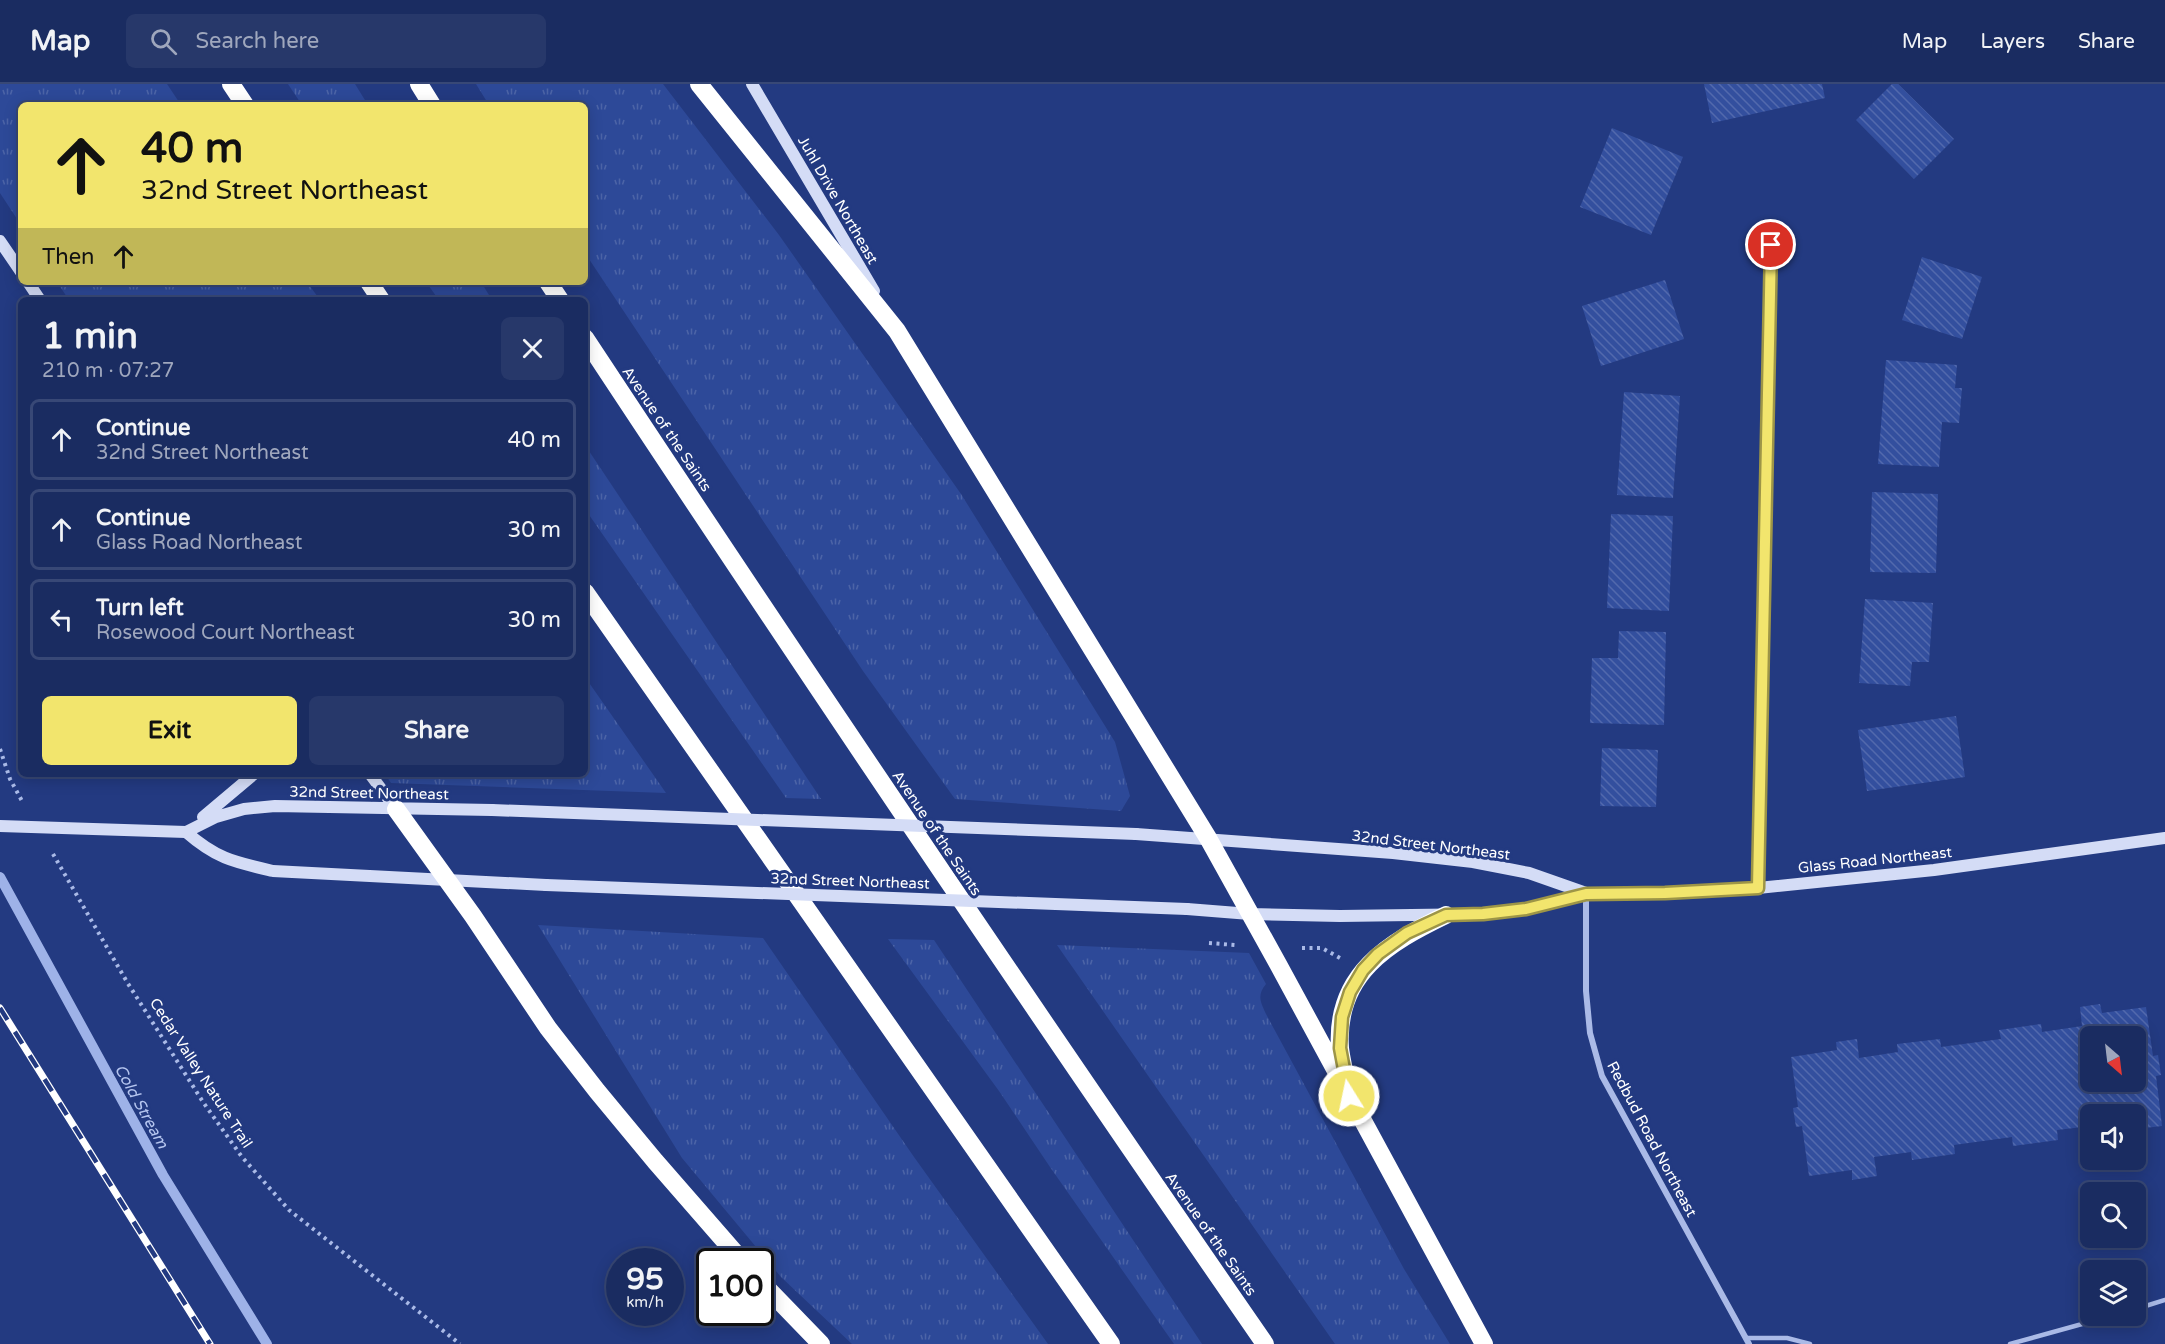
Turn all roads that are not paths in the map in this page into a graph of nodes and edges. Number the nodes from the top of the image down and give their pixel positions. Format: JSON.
{"nodes":[{"id":1,"x":231,"y":84,"type":"edge"},
{"id":2,"x":418,"y":84,"type":"edge"},
{"id":3,"x":699,"y":84,"type":"edge"},
{"id":4,"x":752,"y":84,"type":"edge"},
{"id":5,"x":243,"y":102,"type":"edge"},
{"id":6,"x":430,"y":102,"type":"edge"},
{"id":7,"x":0,"y":241,"type":"edge"},
{"id":8,"x":1771,"y":245,"type":"dead end"},
{"id":9,"x":18,"y":268,"type":"edge"},
{"id":10,"x":897,"y":331,"type":"junction"},
{"id":11,"x":588,"y":343,"type":"edge"},
{"id":12,"x":588,"y":596,"type":"edge"},
{"id":13,"x":250,"y":777,"type":"edge"},
{"id":14,"x":372,"y":777,"type":"edge"},
{"id":15,"x":396,"y":809,"type":"junction"},
{"id":16,"x":0,"y":826,"type":"edge"},
{"id":17,"x":186,"y":832,"type":"junction"},
{"id":18,"x":1208,"y":838,"type":"junction"},
{"id":19,"x":2165,"y":838,"type":"edge"},
{"id":20,"x":448,"y":881,"type":"junction"},
{"id":21,"x":1758,"y":888,"type":"junction"},
{"id":22,"x":1586,"y":894,"type":"junction"},
{"id":23,"x":1250,"y":914,"type":"junction"},
{"id":24,"x":1446,"y":915,"type":"junction"},
{"id":25,"x":1349,"y":1096,"type":"junction"},
{"id":26,"x":731,"y":1248,"type":"edge"},
{"id":27,"x":774,"y":1295,"type":"edge"},
{"id":28,"x":2165,"y":1300,"type":"edge"},
{"id":29,"x":2146,"y":1306,"type":"edge"},
{"id":30,"x":2080,"y":1325,"type":"edge"},
{"id":31,"x":1747,"y":1341,"type":"edge"},
{"id":32,"x":821,"y":1344,"type":"edge"},
{"id":33,"x":1111,"y":1344,"type":"edge"},
{"id":34,"x":1265,"y":1344,"type":"edge"},
{"id":35,"x":1484,"y":1344,"type":"edge"},
{"id":36,"x":1810,"y":1344,"type":"edge"},
{"id":37,"x":2010,"y":1344,"type":"edge"}],
"edges":[{"from":1,"to":5,"type":"highway"},
{"from":2,"to":6,"type":"highway"},
{"from":3,"to":10,"type":"highway"},
{"from":4,"to":10,"type":"main road","name":"Juhl Drive Northeast"},
{"from":7,"to":9,"type":"main road"},
{"from":8,"to":21,"type":"street"},
{"from":10,"to":18,"type":"highway"},
{"from":11,"to":34,"type":"highway","name":"Avenue of the Saints"},
{"from":12,"to":33,"type":"highway"},
{"from":13,"to":17,"type":"main road"},
{"from":14,"to":15,"type":"main road"},
{"from":15,"to":17,"type":"main road","name":"32nd Street Northeast"},
{"from":15,"to":18,"type":"main road","name":"32nd Street Northeast","bridge":true},
{"from":15,"to":20,"type":"highway"},
{"from":16,"to":17,"type":"main road","name":"32nd Street Northeast","bridge":true},
{"from":17,"to":20,"type":"main road","name":"32nd Street Northeast"},
{"from":18,"to":22,"type":"main road","name":"32nd Street Northeast"},
{"from":18,"to":23,"type":"highway"},
{"from":19,"to":21,"type":"main road","name":"Glass Road Northeast"},
{"from":20,"to":23,"type":"main road","name":"32nd Street Northeast","bridge":true},
{"from":20,"to":26,"type":"highway"},
{"from":21,"to":22,"type":"main road","name":"Glass Road Northeast"},
{"from":22,"to":24,"type":"main road","name":"32nd Street Northeast"},
{"from":22,"to":31,"type":"street","name":"Redbud Road Northeast"},
{"from":23,"to":24,"type":"main road","name":"32nd Street Northeast"},
{"from":23,"to":25,"type":"highway"},
{"from":24,"to":25,"type":"highway"},
{"from":25,"to":35,"type":"highway"},
{"from":27,"to":32,"type":"highway"},
{"from":28,"to":29,"type":"lane"},
{"from":30,"to":37,"type":"lane"},
{"from":31,"to":36,"type":"lane"}]}
